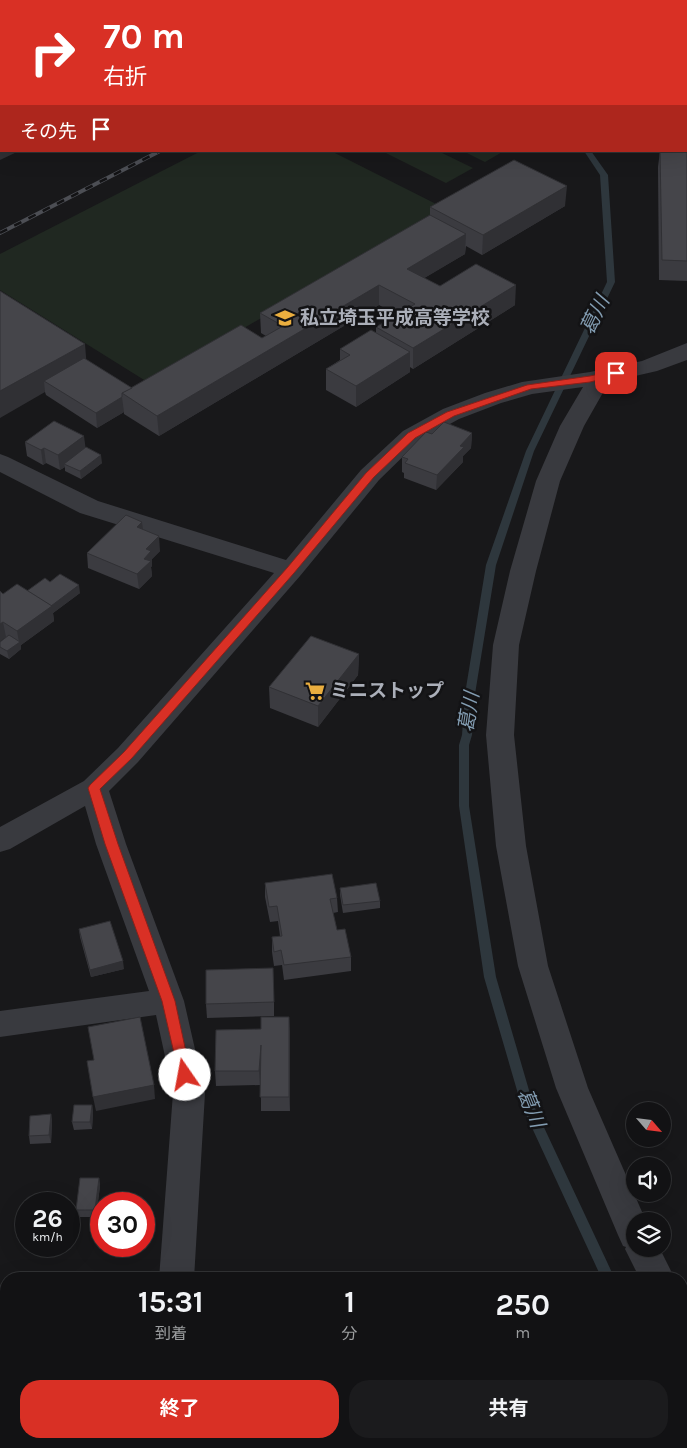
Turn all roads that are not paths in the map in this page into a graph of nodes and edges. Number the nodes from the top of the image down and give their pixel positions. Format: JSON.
{"nodes":[{"id":1,"x":687,"y":350,"type":"edge"},
{"id":2,"x":595,"y":378,"type":"junction"},
{"id":3,"x":0,"y":462,"type":"edge"},
{"id":4,"x":291,"y":570,"type":"junction"},
{"id":5,"x":94,"y":788,"type":"junction"},
{"id":6,"x":0,"y":841,"type":"edge"},
{"id":7,"x":168,"y":1001,"type":"junction"},
{"id":8,"x":0,"y":1024,"type":"edge"},
{"id":9,"x":626,"y":1214,"type":"edge"},
{"id":10,"x":646,"y":1257,"type":"edge"},
{"id":11,"x":176,"y":1272,"type":"edge"},
{"id":12,"x":654,"y":1272,"type":"edge"}],
"edges":[{"from":1,"to":2,"type":"street"},
{"from":2,"to":4,"type":"street"},
{"from":2,"to":9,"type":"street"},
{"from":3,"to":4,"type":"street"},
{"from":4,"to":5,"type":"street"},
{"from":5,"to":6,"type":"street"},
{"from":5,"to":7,"type":"street"},
{"from":7,"to":8,"type":"street"},
{"from":7,"to":11,"type":"street"},
{"from":10,"to":12,"type":"street"}]}
